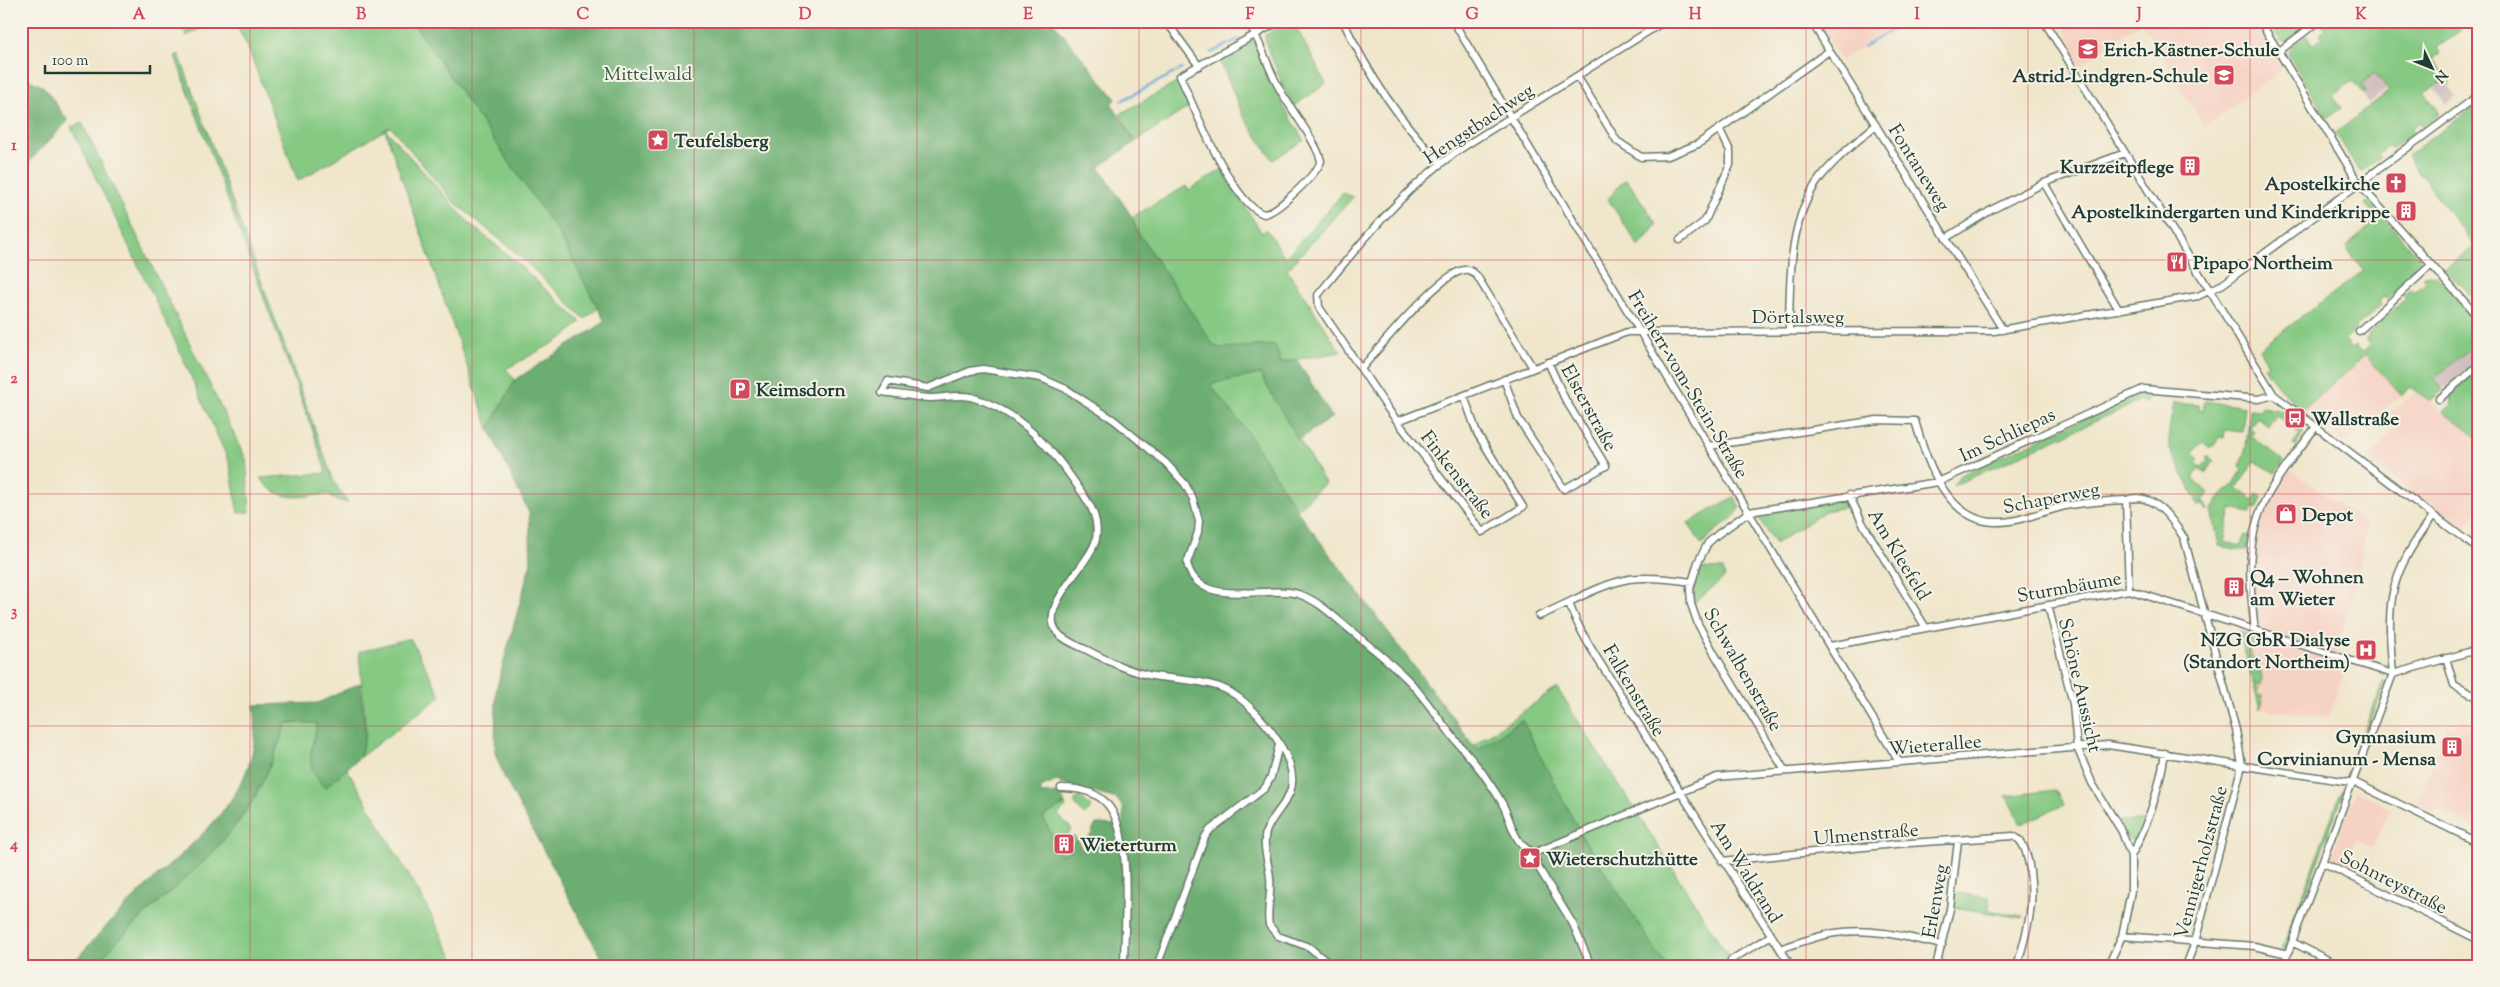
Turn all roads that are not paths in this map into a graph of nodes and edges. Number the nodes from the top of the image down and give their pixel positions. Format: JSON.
{"nodes":[{"id":1,"x":1166,"y":21,"type":"edge"},
{"id":2,"x":1248,"y":21,"type":"edge"},
{"id":3,"x":1280,"y":21,"type":"edge"},
{"id":4,"x":1343,"y":21,"type":"edge"},
{"id":5,"x":1453,"y":21,"type":"edge"},
{"id":6,"x":1665,"y":21,"type":"edge"},
{"id":7,"x":1810,"y":21,"type":"edge"},
{"id":8,"x":2044,"y":21,"type":"edge"},
{"id":9,"x":2260,"y":21,"type":"edge"},
{"id":10,"x":2319,"y":21,"type":"edge"},
{"id":11,"x":2475,"y":21,"type":"edge"},
{"id":12,"x":2479,"y":26,"type":"edge"},
{"id":13,"x":1256,"y":34,"type":"junction"},
{"id":14,"x":1829,"y":50,"type":"junction"},
{"id":15,"x":2278,"y":52,"type":"junction"},
{"id":16,"x":1199,"y":66,"type":"junction"},
{"id":17,"x":1577,"y":76,"type":"junction"},
{"id":18,"x":2479,"y":95,"type":"edge"},
{"id":19,"x":1511,"y":117,"type":"junction"},
{"id":20,"x":1876,"y":125,"type":"junction"},
{"id":21,"x":1720,"y":130,"type":"junction"},
{"id":22,"x":2125,"y":152,"type":"junction"},
{"id":23,"x":1441,"y":164,"type":"junction"},
{"id":24,"x":2044,"y":183,"type":"junction"},
{"id":25,"x":2359,"y":184,"type":"junction"},
{"id":26,"x":1946,"y":238,"type":"junction"},
{"id":27,"x":1680,"y":240,"type":"dead end"},
{"id":28,"x":2431,"y":266,"type":"junction"},
{"id":29,"x":2211,"y":292,"type":"junction"},
{"id":30,"x":2119,"y":310,"type":"junction"},
{"id":31,"x":2479,"y":318,"type":"edge"},
{"id":32,"x":1638,"y":330,"type":"junction"},
{"id":33,"x":1789,"y":330,"type":"junction"},
{"id":34,"x":2003,"y":330,"type":"junction"},
{"id":35,"x":2359,"y":331,"type":"dead end"},
{"id":36,"x":1548,"y":362,"type":"junction"},
{"id":37,"x":2479,"y":365,"type":"edge"},
{"id":38,"x":1532,"y":368,"type":"junction"},
{"id":39,"x":1361,"y":369,"type":"junction"},
{"id":40,"x":1504,"y":379,"type":"junction"},
{"id":41,"x":2274,"y":395,"type":"junction"},
{"id":42,"x":1464,"y":396,"type":"junction"},
{"id":43,"x":2439,"y":399,"type":"dead end"},
{"id":44,"x":1398,"y":421,"type":"junction"},
{"id":45,"x":2315,"y":428,"type":"junction"},
{"id":46,"x":1709,"y":446,"type":"junction"},
{"id":47,"x":1938,"y":482,"type":"junction"},
{"id":48,"x":1850,"y":495,"type":"junction"},
{"id":49,"x":2126,"y":500,"type":"junction"},
{"id":50,"x":1749,"y":512,"type":"junction"},
{"id":51,"x":2433,"y":516,"type":"junction"},
{"id":52,"x":2479,"y":550,"type":"edge"},
{"id":53,"x":1692,"y":582,"type":"junction"},
{"id":54,"x":2130,"y":590,"type":"junction"},
{"id":55,"x":1569,"y":603,"type":"junction"},
{"id":56,"x":2048,"y":605,"type":"junction"},
{"id":57,"x":2206,"y":614,"type":"junction"},
{"id":58,"x":1539,"y":616,"type":"dead end"},
{"id":59,"x":1926,"y":628,"type":"junction"},
{"id":60,"x":2255,"y":630,"type":"junction"},
{"id":61,"x":1830,"y":646,"type":"junction"},
{"id":62,"x":2479,"y":649,"type":"edge"},
{"id":63,"x":2446,"y":658,"type":"junction"},
{"id":64,"x":2393,"y":674,"type":"junction"},
{"id":65,"x":2479,"y":698,"type":"edge"},
{"id":66,"x":1279,"y":745,"type":"junction"},
{"id":67,"x":2077,"y":748,"type":"junction"},
{"id":68,"x":2165,"y":753,"type":"junction"},
{"id":69,"x":1899,"y":762,"type":"junction"},
{"id":70,"x":2242,"y":765,"type":"junction"},
{"id":71,"x":1785,"y":771,"type":"junction"},
{"id":72,"x":2351,"y":783,"type":"junction"},
{"id":73,"x":1061,"y":788,"type":"dead end"},
{"id":74,"x":1679,"y":791,"type":"junction"},
{"id":75,"x":1958,"y":842,"type":"junction"},
{"id":76,"x":2479,"y":843,"type":"edge"},
{"id":77,"x":1534,"y":852,"type":"junction"},
{"id":78,"x":2130,"y":856,"type":"junction"},
{"id":79,"x":1722,"y":861,"type":"junction"},
{"id":80,"x":2322,"y":862,"type":"junction"},
{"id":81,"x":1770,"y":936,"type":"junction"},
{"id":82,"x":2122,"y":936,"type":"junction"},
{"id":83,"x":2479,"y":940,"type":"edge"},
{"id":84,"x":2195,"y":942,"type":"junction"},
{"id":85,"x":2292,"y":942,"type":"junction"},
{"id":86,"x":1942,"y":945,"type":"junction"},
{"id":87,"x":1780,"y":948,"type":"junction"},
{"id":88,"x":2288,"y":954,"type":"junction"},
{"id":89,"x":1731,"y":960,"type":"dead end"},
{"id":90,"x":1124,"y":966,"type":"edge"},
{"id":91,"x":1157,"y":966,"type":"edge"},
{"id":92,"x":1332,"y":966,"type":"edge"},
{"id":93,"x":1413,"y":966,"type":"edge"},
{"id":94,"x":1428,"y":966,"type":"edge"},
{"id":95,"x":1591,"y":966,"type":"edge"},
{"id":96,"x":1791,"y":966,"type":"edge"},
{"id":97,"x":1936,"y":966,"type":"edge"},
{"id":98,"x":2017,"y":966,"type":"edge"},
{"id":99,"x":2108,"y":966,"type":"edge"},
{"id":100,"x":2186,"y":966,"type":"edge"},
{"id":101,"x":2283,"y":966,"type":"edge"},
{"id":102,"x":2340,"y":966,"type":"edge"}],
"edges":[{"from":1,"to":16,"type":"street"},
{"from":2,"to":13,"type":"street"},
{"from":3,"to":13,"type":"street"},
{"from":4,"to":23,"type":"street"},
{"from":5,"to":19,"type":"street","name":"Freiherr-vom-Stein-Straße"},
{"from":6,"to":17,"type":"street","name":"Hengstbachweg"},
{"from":7,"to":14,"type":"street","name":"Fontaneweg"},
{"from":8,"to":22,"type":"street"},
{"from":9,"to":15,"type":"street"},
{"from":10,"to":15,"type":"street"},
{"from":11,"to":12,"type":"street"},
{"from":13,"to":16,"type":"street"},
{"from":13,"to":16,"type":"street"},
{"from":14,"to":20,"type":"street","name":"Fontaneweg"},
{"from":14,"to":21,"type":"street"},
{"from":15,"to":25,"type":"street"},
{"from":17,"to":19,"type":"street","name":"Hengstbachweg"},
{"from":17,"to":21,"type":"street"},
{"from":18,"to":25,"type":"street"},
{"from":19,"to":23,"type":"street","name":"Hengstbachweg"},
{"from":19,"to":32,"type":"street","name":"Freiherr-vom-Stein-Straße"},
{"from":20,"to":26,"type":"street","name":"Fontaneweg"},
{"from":20,"to":33,"type":"street"},
{"from":21,"to":27,"type":"street"},
{"from":22,"to":24,"type":"street"},
{"from":22,"to":29,"type":"street"},
{"from":23,"to":39,"type":"street","name":"Hengstbachweg"},
{"from":24,"to":26,"type":"street"},
{"from":24,"to":30,"type":"street"},
{"from":25,"to":28,"type":"street"},
{"from":25,"to":29,"type":"street"},
{"from":26,"to":34,"type":"street","name":"Fontaneweg"},
{"from":28,"to":31,"type":"street"},
{"from":28,"to":35,"type":"street"},
{"from":29,"to":30,"type":"street","name":"Dörtalsweg"},
{"from":29,"to":41,"type":"street"},
{"from":30,"to":34,"type":"street","name":"Dörtalsweg"},
{"from":32,"to":33,"type":"street","name":"Dörtalsweg"},
{"from":32,"to":36,"type":"street","name":"Dörtalsweg"},
{"from":32,"to":46,"type":"street","name":"Freiherr-vom-Stein-Straße"},
{"from":33,"to":34,"type":"street","name":"Dörtalsweg"},
{"from":36,"to":38,"type":"street","name":"Dörtalsweg"},
{"from":36,"to":40,"type":"street","name":"Elsterstraße"},
{"from":37,"to":43,"type":"street"},
{"from":38,"to":39,"type":"street"},
{"from":38,"to":40,"type":"street","name":"Dörtalsweg"},
{"from":39,"to":44,"type":"street","name":"Hengstbachweg"},
{"from":40,"to":42,"type":"street","name":"Dörtalsweg"},
{"from":41,"to":45,"type":"street"},
{"from":41,"to":47,"type":"street","name":"Im Schliepas"},
{"from":42,"to":44,"type":"street","name":"Dörtalsweg"},
{"from":42,"to":44,"type":"street","name":"Finkenstraße"},
{"from":45,"to":51,"type":"street"},
{"from":45,"to":60,"type":"street"},
{"from":46,"to":47,"type":"street","name":"Schaperweg"},
{"from":46,"to":50,"type":"street","name":"Freiherr-vom-Stein-Straße"},
{"from":47,"to":48,"type":"street","name":"Im Schliepas"},
{"from":47,"to":49,"type":"street","name":"Schaperweg"},
{"from":48,"to":50,"type":"street","name":"Im Schliepas"},
{"from":48,"to":59,"type":"street","name":"Am Kleefeld"},
{"from":49,"to":54,"type":"street","name":"Schaperweg"},
{"from":49,"to":57,"type":"street"},
{"from":50,"to":53,"type":"street","name":"Schwalbenstraße"},
{"from":50,"to":61,"type":"street","name":"Freiherr-vom-Stein-Straße"},
{"from":51,"to":52,"type":"street"},
{"from":51,"to":64,"type":"street"},
{"from":53,"to":55,"type":"street"},
{"from":53,"to":71,"type":"street","name":"Schwalbenstraße"},
{"from":54,"to":56,"type":"street","name":"Sturmbäume"},
{"from":54,"to":57,"type":"street","name":"Sturmbäume"},
{"from":55,"to":58,"type":"street"},
{"from":55,"to":74,"type":"street","name":"Falkenstraße"},
{"from":56,"to":59,"type":"street","name":"Sturmbäume"},
{"from":56,"to":67,"type":"street","name":"Schöne Aussicht"},
{"from":57,"to":60,"type":"street","name":"Sturmbäume"},
{"from":57,"to":70,"type":"street"},
{"from":59,"to":61,"type":"street","name":"Sturmbäume"},
{"from":60,"to":64,"type":"street","name":"Sturmbäume"},
{"from":61,"to":69,"type":"street","name":"Freiherr-vom-Stein-Straße"},
{"from":62,"to":63,"type":"street"},
{"from":63,"to":64,"type":"street"},
{"from":63,"to":65,"type":"street"},
{"from":64,"to":72,"type":"street"},
{"from":66,"to":77,"type":"street"},
{"from":66,"to":91,"type":"street"},
{"from":66,"to":92,"type":"street"},
{"from":67,"to":68,"type":"street","name":"Wieterallee"},
{"from":67,"to":69,"type":"street","name":"Wieterallee"},
{"from":67,"to":78,"type":"street","name":"Schöne Aussicht"},
{"from":68,"to":70,"type":"street","name":"Wieterallee"},
{"from":68,"to":78,"type":"street"},
{"from":69,"to":71,"type":"street","name":"Wieterallee"},
{"from":70,"to":72,"type":"street","name":"Wieterallee"},
{"from":70,"to":84,"type":"street","name":"Vennigerholzstraße"},
{"from":71,"to":74,"type":"street","name":"Wieterallee"},
{"from":72,"to":76,"type":"street","name":"Wieterallee"},
{"from":72,"to":80,"type":"street"},
{"from":73,"to":90,"type":"street"},
{"from":74,"to":77,"type":"street","name":"Wieterallee"},
{"from":74,"to":79,"type":"street","name":"Am Waldrand"},
{"from":75,"to":79,"type":"street","name":"Ulmenstraße"},
{"from":75,"to":86,"type":"street","name":"Erlenweg"},
{"from":75,"to":98,"type":"street","name":"Ulmenstraße"},
{"from":77,"to":95,"type":"street"},
{"from":78,"to":82,"type":"street","name":"Schöne Aussicht"},
{"from":79,"to":81,"type":"street","name":"Am Waldrand"},
{"from":80,"to":83,"type":"street","name":"Sohnreystraße"},
{"from":80,"to":85,"type":"street"},
{"from":81,"to":87,"type":"street","name":"Am Waldrand"},
{"from":81,"to":89,"type":"street"},
{"from":82,"to":84,"type":"street"},
{"from":82,"to":99,"type":"street","name":"Schöne Aussicht"},
{"from":84,"to":88,"type":"street"},
{"from":84,"to":100,"type":"street","name":"Vennigerholzstraße"},
{"from":85,"to":88,"type":"street"},
{"from":85,"to":102,"type":"street"},
{"from":86,"to":87,"type":"street"},
{"from":86,"to":97,"type":"street","name":"Erlenweg"},
{"from":87,"to":96,"type":"street","name":"Am Waldrand"},
{"from":88,"to":101,"type":"street"},
{"from":93,"to":94,"type":"street"}]}
